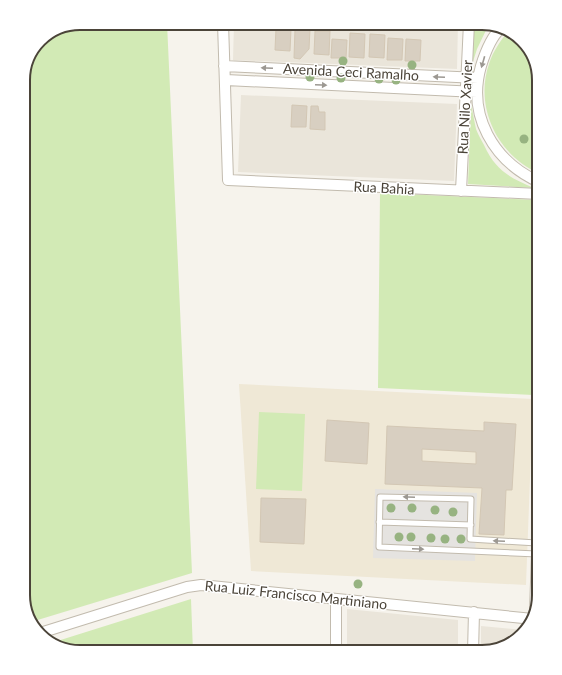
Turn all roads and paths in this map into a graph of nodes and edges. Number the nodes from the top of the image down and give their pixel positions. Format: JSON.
{"nodes":[{"id":1,"x":223,"y":30,"type":"edge"},
{"id":2,"x":469,"y":30,"type":"edge"},
{"id":3,"x":498,"y":33,"type":"edge"},
{"id":4,"x":224,"y":66,"type":"junction"},
{"id":5,"x":466,"y":78,"type":"junction"},
{"id":6,"x":478,"y":78,"type":"junction"},
{"id":7,"x":226,"y":80,"type":"junction"},
{"id":8,"x":466,"y":92,"type":"junction"},
{"id":9,"x":477,"y":92,"type":"junction"},
{"id":10,"x":532,"y":179,"type":"edge"},
{"id":11,"x":461,"y":192,"type":"junction"},
{"id":12,"x":532,"y":194,"type":"edge"},
{"id":13,"x":380,"y":522,"type":"junction"},
{"id":14,"x":471,"y":525,"type":"junction"},
{"id":15,"x":532,"y":543,"type":"edge"},
{"id":16,"x":532,"y":554,"type":"edge"},
{"id":17,"x":336,"y":599,"type":"junction"},
{"id":18,"x":474,"y":612,"type":"junction"},
{"id":19,"x":526,"y":618,"type":"edge"},
{"id":20,"x":45,"y":631,"type":"edge"},
{"id":21,"x":336,"y":645,"type":"edge"},
{"id":22,"x":473,"y":645,"type":"edge"}],
"edges":[{"from":1,"to":4,"type":"street"},
{"from":2,"to":5,"type":"street","name":"Rua Nilo Xavier"},
{"from":3,"to":6,"type":"street","one_way":true},
{"from":5,"to":4,"type":"street","name":"Avenida Ceci Ramalho","one_way":true},
{"from":4,"to":7,"type":"street"},
{"from":5,"to":6,"type":"street","name":"Avenida Ceci Ramalho"},
{"from":5,"to":8,"type":"street","name":"Rua Nilo Xavier"},
{"from":6,"to":9,"type":"street"},
{"from":7,"to":8,"type":"street","name":"Avenida Ceci Ramalho","one_way":true},
{"from":7,"to":11,"type":"street","name":"Rua Bahia"},
{"from":8,"to":9,"type":"street","name":"Avenida Ceci Ramalho"},
{"from":8,"to":11,"type":"street","name":"Rua Nilo Xavier"},
{"from":9,"to":10,"type":"street"},
{"from":11,"to":12,"type":"street","name":"Rua Bahia"},
{"from":13,"to":14,"type":"lane"},
{"from":14,"to":13,"type":"lane","one_way":true},
{"from":13,"to":16,"type":"lane","one_way":true},
{"from":15,"to":14,"type":"lane","one_way":true},
{"from":17,"to":18,"type":"street","name":"Rua Luiz Francisco Martiniano"},
{"from":17,"to":20,"type":"street","name":"Rua Luiz Francisco Martiniano"},
{"from":17,"to":21,"type":"street"},
{"from":18,"to":19,"type":"street","name":"Rua Luiz Francisco Martiniano"},
{"from":18,"to":22,"type":"street"}]}
